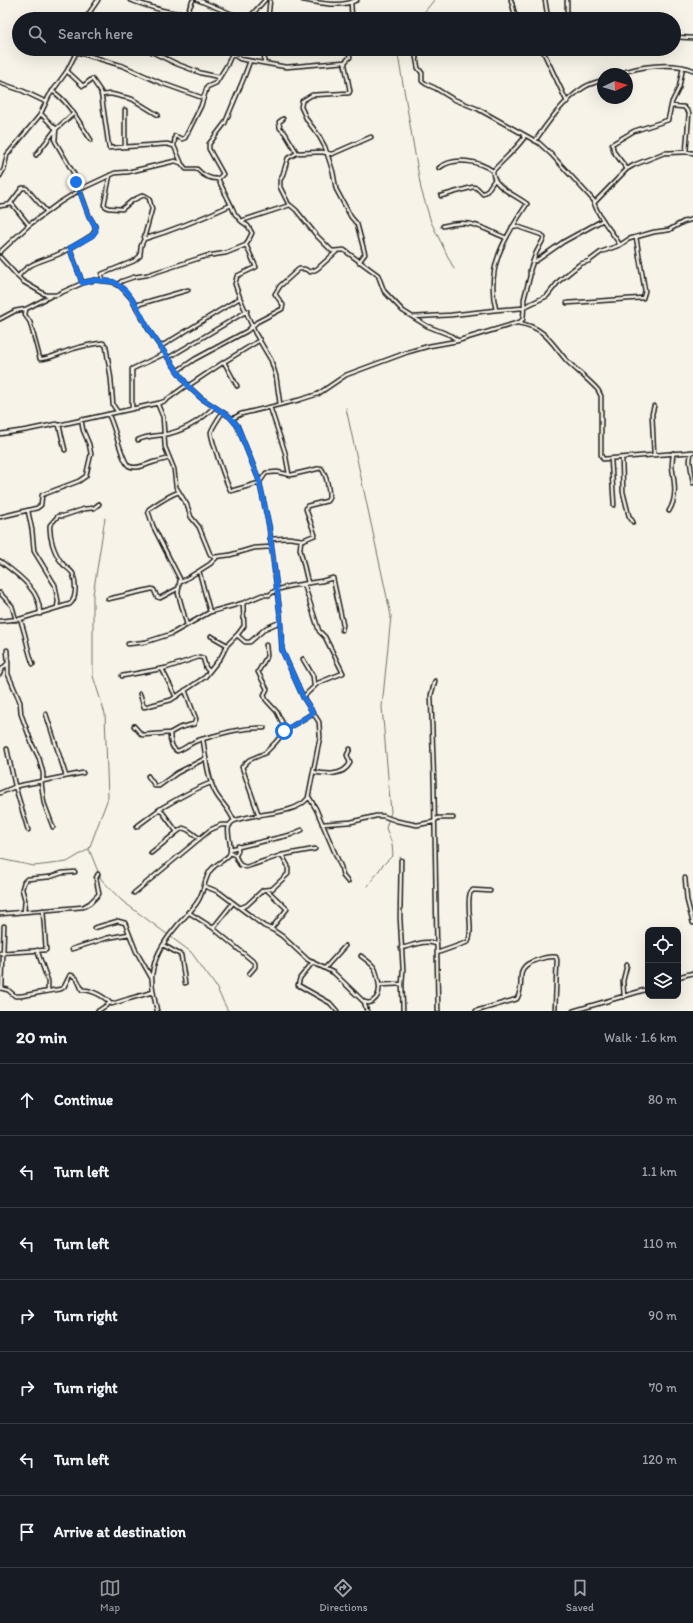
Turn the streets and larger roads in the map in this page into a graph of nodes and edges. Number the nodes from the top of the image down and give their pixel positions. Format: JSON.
{"nodes":[{"id":1,"x":98,"y":0,"type":"edge"},
{"id":2,"x":130,"y":0,"type":"edge"},
{"id":3,"x":193,"y":0,"type":"edge"},
{"id":4,"x":198,"y":0,"type":"edge"},
{"id":5,"x":265,"y":0,"type":"edge"},
{"id":6,"x":270,"y":0,"type":"edge"},
{"id":7,"x":303,"y":0,"type":"edge"},
{"id":8,"x":357,"y":0,"type":"edge"},
{"id":9,"x":511,"y":0,"type":"edge"},
{"id":10,"x":544,"y":0,"type":"edge"},
{"id":11,"x":567,"y":0,"type":"edge"},
{"id":12,"x":207,"y":1,"type":"edge"},
{"id":13,"x":317,"y":1,"type":"edge"},
{"id":14,"x":349,"y":2,"type":"edge"},
{"id":15,"x":90,"y":12,"type":"edge"},
{"id":16,"x":174,"y":12,"type":"edge"},
{"id":17,"x":187,"y":12,"type":"edge"},
{"id":18,"x":230,"y":12,"type":"edge"},
{"id":19,"x":254,"y":12,"type":"edge"},
{"id":20,"x":269,"y":12,"type":"edge"},
{"id":21,"x":351,"y":12,"type":"edge"},
{"id":22,"x":514,"y":12,"type":"edge"},
{"id":23,"x":547,"y":12,"type":"edge"},
{"id":24,"x":567,"y":12,"type":"edge"},
{"id":25,"x":681,"y":37,"type":"edge"},
{"id":26,"x":693,"y":38,"type":"edge"},
{"id":27,"x":74,"y":56,"type":"edge"},
{"id":28,"x":92,"y":56,"type":"edge"},
{"id":29,"x":160,"y":56,"type":"edge"},
{"id":30,"x":231,"y":56,"type":"edge"},
{"id":31,"x":235,"y":56,"type":"edge"},
{"id":32,"x":264,"y":56,"type":"edge"},
{"id":33,"x":350,"y":56,"type":"edge"},
{"id":34,"x":416,"y":56,"type":"edge"},
{"id":35,"x":545,"y":56,"type":"edge"},
{"id":36,"x":250,"y":61,"type":"junction"},
{"id":37,"x":345,"y":62,"type":"junction"},
{"id":38,"x":264,"y":63,"type":"junction"},
{"id":39,"x":683,"y":67,"type":"junction"},
{"id":40,"x":633,"y":70,"type":"edge"},
{"id":41,"x":693,"y":70,"type":"edge"},
{"id":42,"x":67,"y":71,"type":"junction"},
{"id":43,"x":219,"y":77,"type":"junction"},
{"id":44,"x":597,"y":82,"type":"edge"},
{"id":45,"x":0,"y":83,"type":"edge"},
{"id":46,"x":52,"y":91,"type":"junction"},
{"id":47,"x":101,"y":95,"type":"junction"},
{"id":48,"x":203,"y":98,"type":"junction"},
{"id":49,"x":46,"y":102,"type":"junction"},
{"id":50,"x":567,"y":102,"type":"junction"},
{"id":51,"x":671,"y":106,"type":"junction"},
{"id":52,"x":125,"y":110,"type":"dead end"},
{"id":53,"x":41,"y":114,"type":"junction"},
{"id":54,"x":73,"y":114,"type":"junction"},
{"id":55,"x":158,"y":115,"type":"dead end"},
{"id":56,"x":283,"y":119,"type":"dead end"},
{"id":57,"x":56,"y":129,"type":"junction"},
{"id":58,"x":523,"y":135,"type":"junction"},
{"id":59,"x":371,"y":137,"type":"dead end"},
{"id":60,"x":91,"y":140,"type":"dead end"},
{"id":61,"x":535,"y":141,"type":"junction"},
{"id":62,"x":174,"y":146,"type":"junction"},
{"id":63,"x":125,"y":147,"type":"junction"},
{"id":64,"x":686,"y":152,"type":"junction"},
{"id":65,"x":297,"y":153,"type":"junction"},
{"id":66,"x":693,"y":153,"type":"edge"},
{"id":67,"x":328,"y":154,"type":"junction"},
{"id":68,"x":36,"y":155,"type":"dead end"},
{"id":69,"x":181,"y":162,"type":"junction"},
{"id":70,"x":439,"y":168,"type":"dead end"},
{"id":71,"x":627,"y":169,"type":"junction"},
{"id":72,"x":493,"y":171,"type":"junction"},
{"id":73,"x":110,"y":175,"type":"junction"},
{"id":74,"x":0,"y":176,"type":"edge"},
{"id":75,"x":218,"y":179,"type":"junction"},
{"id":76,"x":495,"y":179,"type":"junction"},
{"id":77,"x":79,"y":190,"type":"junction"},
{"id":78,"x":441,"y":196,"type":"dead end"},
{"id":79,"x":595,"y":202,"type":"junction"},
{"id":80,"x":10,"y":204,"type":"junction"},
{"id":81,"x":231,"y":205,"type":"junction"},
{"id":82,"x":0,"y":206,"type":"edge"},
{"id":83,"x":289,"y":206,"type":"junction"},
{"id":84,"x":47,"y":212,"type":"junction"},
{"id":85,"x":693,"y":219,"type":"edge"},
{"id":86,"x":603,"y":220,"type":"junction"},
{"id":87,"x":241,"y":221,"type":"junction"},
{"id":88,"x":29,"y":225,"type":"junction"},
{"id":89,"x":443,"y":226,"type":"dead end"},
{"id":90,"x":512,"y":227,"type":"junction"},
{"id":91,"x":636,"y":237,"type":"junction"},
{"id":92,"x":506,"y":238,"type":"junction"},
{"id":93,"x":144,"y":239,"type":"junction"},
{"id":94,"x":246,"y":245,"type":"junction"},
{"id":95,"x":620,"y":245,"type":"junction"},
{"id":96,"x":70,"y":248,"type":"junction"},
{"id":97,"x":336,"y":251,"type":"junction"},
{"id":98,"x":0,"y":252,"type":"edge"},
{"id":99,"x":0,"y":257,"type":"edge"},
{"id":100,"x":533,"y":261,"type":"junction"},
{"id":101,"x":359,"y":262,"type":"junction"},
{"id":102,"x":18,"y":277,"type":"junction"},
{"id":103,"x":102,"y":280,"type":"junction"},
{"id":104,"x":82,"y":283,"type":"junction"},
{"id":105,"x":117,"y":284,"type":"junction"},
{"id":106,"x":188,"y":290,"type":"dead end"},
{"id":107,"x":52,"y":296,"type":"junction"},
{"id":108,"x":240,"y":298,"type":"junction"},
{"id":109,"x":567,"y":303,"type":"dead end"},
{"id":110,"x":136,"y":305,"type":"junction"},
{"id":111,"x":524,"y":308,"type":"junction"},
{"id":112,"x":26,"y":309,"type":"junction"},
{"id":113,"x":496,"y":310,"type":"junction"},
{"id":114,"x":247,"y":311,"type":"junction"},
{"id":115,"x":413,"y":318,"type":"junction"},
{"id":116,"x":0,"y":319,"type":"edge"},
{"id":117,"x":517,"y":323,"type":"junction"},
{"id":118,"x":252,"y":326,"type":"junction"},
{"id":119,"x":260,"y":340,"type":"junction"},
{"id":120,"x":458,"y":341,"type":"junction"},
{"id":121,"x":160,"y":348,"type":"junction"},
{"id":122,"x":164,"y":354,"type":"junction"},
{"id":123,"x":168,"y":358,"type":"junction"},
{"id":124,"x":224,"y":362,"type":"junction"},
{"id":125,"x":177,"y":371,"type":"junction"},
{"id":126,"x":187,"y":386,"type":"junction"},
{"id":127,"x":237,"y":386,"type":"dead end"},
{"id":128,"x":159,"y":403,"type":"junction"},
{"id":129,"x":280,"y":404,"type":"junction"},
{"id":130,"x":654,"y":406,"type":"dead end"},
{"id":131,"x":270,"y":407,"type":"junction"},
{"id":132,"x":213,"y":408,"type":"junction"},
{"id":133,"x":132,"y":409,"type":"junction"},
{"id":134,"x":117,"y":412,"type":"junction"},
{"id":135,"x":107,"y":413,"type":"junction"},
{"id":136,"x":222,"y":413,"type":"junction"},
{"id":137,"x":81,"y":419,"type":"junction"},
{"id":138,"x":232,"y":419,"type":"junction"},
{"id":139,"x":59,"y":425,"type":"junction"},
{"id":140,"x":0,"y":434,"type":"edge"},
{"id":141,"x":164,"y":435,"type":"junction"},
{"id":142,"x":138,"y":440,"type":"dead end"},
{"id":143,"x":65,"y":450,"type":"dead end"},
{"id":144,"x":692,"y":452,"type":"edge"},
{"id":145,"x":673,"y":453,"type":"junction"},
{"id":146,"x":654,"y":455,"type":"junction"},
{"id":147,"x":169,"y":458,"type":"junction"},
{"id":148,"x":622,"y":458,"type":"junction"},
{"id":149,"x":612,"y":459,"type":"junction"},
{"id":150,"x":289,"y":474,"type":"junction"},
{"id":151,"x":259,"y":483,"type":"junction"},
{"id":152,"x":693,"y":483,"type":"edge"},
{"id":153,"x":179,"y":492,"type":"junction"},
{"id":154,"x":99,"y":504,"type":"dead end"},
{"id":155,"x":614,"y":505,"type":"dead end"},
{"id":156,"x":670,"y":510,"type":"dead end"},
{"id":157,"x":28,"y":511,"type":"junction"},
{"id":158,"x":0,"y":517,"type":"edge"},
{"id":159,"x":633,"y":522,"type":"dead end"},
{"id":160,"x":270,"y":539,"type":"junction"},
{"id":161,"x":301,"y":540,"type":"junction"},
{"id":162,"x":271,"y":547,"type":"junction"},
{"id":163,"x":217,"y":557,"type":"junction"},
{"id":164,"x":0,"y":561,"type":"edge"},
{"id":165,"x":199,"y":571,"type":"junction"},
{"id":166,"x":181,"y":582,"type":"junction"},
{"id":167,"x":308,"y":583,"type":"junction"},
{"id":168,"x":304,"y":584,"type":"junction"},
{"id":169,"x":178,"y":588,"type":"junction"},
{"id":170,"x":276,"y":590,"type":"junction"},
{"id":171,"x":0,"y":593,"type":"edge"},
{"id":172,"x":108,"y":599,"type":"dead end"},
{"id":173,"x":243,"y":603,"type":"junction"},
{"id":174,"x":57,"y":608,"type":"junction"},
{"id":175,"x":210,"y":612,"type":"junction"},
{"id":176,"x":40,"y":614,"type":"junction"},
{"id":177,"x":20,"y":619,"type":"junction"},
{"id":178,"x":16,"y":620,"type":"junction"},
{"id":179,"x":0,"y":621,"type":"edge"},
{"id":180,"x":280,"y":622,"type":"junction"},
{"id":181,"x":187,"y":625,"type":"junction"},
{"id":182,"x":342,"y":630,"type":"dead end"},
{"id":183,"x":237,"y":635,"type":"junction"},
{"id":184,"x":211,"y":636,"type":"dead end"},
{"id":185,"x":128,"y":644,"type":"dead end"},
{"id":186,"x":227,"y":645,"type":"junction"},
{"id":187,"x":266,"y":645,"type":"dead end"},
{"id":188,"x":7,"y":650,"type":"dead end"},
{"id":189,"x":303,"y":659,"type":"dead end"},
{"id":190,"x":8,"y":663,"type":"junction"},
{"id":191,"x":33,"y":664,"type":"dead end"},
{"id":192,"x":162,"y":669,"type":"junction"},
{"id":193,"x":209,"y":671,"type":"junction"},
{"id":194,"x":0,"y":674,"type":"edge"},
{"id":195,"x":122,"y":676,"type":"dead end"},
{"id":196,"x":435,"y":682,"type":"dead end"},
{"id":197,"x":314,"y":685,"type":"junction"},
{"id":198,"x":185,"y":690,"type":"junction"},
{"id":199,"x":140,"y":694,"type":"dead end"},
{"id":200,"x":176,"y":697,"type":"junction"},
{"id":201,"x":303,"y":697,"type":"junction"},
{"id":202,"x":313,"y":713,"type":"junction"},
{"id":203,"x":46,"y":714,"type":"dead end"},
{"id":204,"x":134,"y":726,"type":"dead end"},
{"id":205,"x":264,"y":728,"type":"dead end"},
{"id":206,"x":286,"y":730,"type":"junction"},
{"id":207,"x":170,"y":733,"type":"junction"},
{"id":208,"x":203,"y":740,"type":"junction"},
{"id":209,"x":7,"y":749,"type":"dead end"},
{"id":210,"x":350,"y":749,"type":"dead end"},
{"id":211,"x":206,"y":758,"type":"junction"},
{"id":212,"x":313,"y":772,"type":"junction"},
{"id":213,"x":83,"y":773,"type":"dead end"},
{"id":214,"x":66,"y":776,"type":"junction"},
{"id":215,"x":148,"y":776,"type":"dead end"},
{"id":216,"x":42,"y":781,"type":"junction"},
{"id":217,"x":212,"y":783,"type":"junction"},
{"id":218,"x":15,"y":786,"type":"junction"},
{"id":219,"x":0,"y":793,"type":"edge"},
{"id":220,"x":309,"y":797,"type":"junction"},
{"id":221,"x":160,"y":809,"type":"junction"},
{"id":222,"x":259,"y":816,"type":"junction"},
{"id":223,"x":453,"y":818,"type":"dead end"},
{"id":224,"x":434,"y":820,"type":"junction"},
{"id":225,"x":234,"y":821,"type":"junction"},
{"id":226,"x":322,"y":824,"type":"junction"},
{"id":227,"x":230,"y":825,"type":"junction"},
{"id":228,"x":53,"y":827,"type":"dead end"},
{"id":229,"x":136,"y":827,"type":"dead end"},
{"id":230,"x":28,"y":830,"type":"dead end"},
{"id":231,"x":302,"y":830,"type":"dead end"},
{"id":232,"x":177,"y":832,"type":"junction"},
{"id":233,"x":199,"y":838,"type":"junction"},
{"id":234,"x":238,"y":846,"type":"junction"},
{"id":235,"x":230,"y":849,"type":"junction"},
{"id":236,"x":315,"y":849,"type":"dead end"},
{"id":237,"x":151,"y":852,"type":"dead end"},
{"id":238,"x":230,"y":853,"type":"junction"},
{"id":239,"x":282,"y":854,"type":"junction"},
{"id":240,"x":236,"y":856,"type":"junction"},
{"id":241,"x":401,"y":860,"type":"dead end"},
{"id":242,"x":75,"y":872,"type":"dead end"},
{"id":243,"x":98,"y":874,"type":"dead end"},
{"id":244,"x":685,"y":878,"type":"dead end"},
{"id":245,"x":348,"y":882,"type":"dead end"},
{"id":246,"x":204,"y":886,"type":"junction"},
{"id":247,"x":267,"y":890,"type":"junction"},
{"id":248,"x":490,"y":891,"type":"dead end"},
{"id":249,"x":134,"y":893,"type":"dead end"},
{"id":250,"x":233,"y":903,"type":"junction"},
{"id":251,"x":239,"y":908,"type":"junction"},
{"id":252,"x":43,"y":910,"type":"junction"},
{"id":253,"x":24,"y":912,"type":"junction"},
{"id":254,"x":188,"y":912,"type":"junction"},
{"id":255,"x":0,"y":914,"type":"edge"},
{"id":256,"x":693,"y":923,"type":"edge"},
{"id":257,"x":4,"y":926,"type":"dead end"},
{"id":258,"x":94,"y":928,"type":"dead end"},
{"id":259,"x":213,"y":928,"type":"junction"},
{"id":260,"x":272,"y":929,"type":"junction"},
{"id":261,"x":129,"y":934,"type":"junction"},
{"id":262,"x":436,"y":944,"type":"junction"},
{"id":263,"x":163,"y":945,"type":"junction"},
{"id":264,"x":344,"y":946,"type":"dead end"},
{"id":265,"x":401,"y":948,"type":"junction"},
{"id":266,"x":72,"y":949,"type":"dead end"},
{"id":267,"x":37,"y":950,"type":"junction"},
{"id":268,"x":1,"y":953,"type":"edge"},
{"id":269,"x":437,"y":953,"type":"junction"},
{"id":270,"x":361,"y":956,"type":"dead end"},
{"id":271,"x":313,"y":962,"type":"junction"},
{"id":272,"x":627,"y":965,"type":"dead end"},
{"id":273,"x":325,"y":968,"type":"junction"},
{"id":274,"x":693,"y":973,"type":"edge"},
{"id":275,"x":249,"y":974,"type":"dead end"},
{"id":276,"x":681,"y":976,"type":"edge"},
{"id":277,"x":152,"y":979,"type":"junction"},
{"id":278,"x":185,"y":984,"type":"dead end"},
{"id":279,"x":402,"y":984,"type":"junction"},
{"id":280,"x":378,"y":985,"type":"junction"},
{"id":281,"x":1,"y":988,"type":"edge"},
{"id":282,"x":48,"y":990,"type":"junction"},
{"id":283,"x":645,"y":990,"type":"edge"},
{"id":284,"x":153,"y":992,"type":"junction"},
{"id":285,"x":624,"y":997,"type":"junction"},
{"id":286,"x":364,"y":1002,"type":"junction"},
{"id":287,"x":110,"y":1003,"type":"junction"},
{"id":288,"x":588,"y":1007,"type":"junction"},
{"id":289,"x":98,"y":1011,"type":"edge"},
{"id":290,"x":157,"y":1011,"type":"edge"},
{"id":291,"x":337,"y":1011,"type":"edge"},
{"id":292,"x":367,"y":1011,"type":"edge"},
{"id":293,"x":403,"y":1011,"type":"edge"},
{"id":294,"x":438,"y":1011,"type":"edge"},
{"id":295,"x":476,"y":1011,"type":"edge"},
{"id":296,"x":555,"y":1011,"type":"edge"},
{"id":297,"x":573,"y":1011,"type":"edge"},
{"id":298,"x":591,"y":1011,"type":"edge"}],
"edges":[{"from":1,"to":15,"type":"street"},
{"from":2,"to":16,"type":"street"},
{"from":3,"to":17,"type":"street"},
{"from":4,"to":12,"type":"street"},
{"from":5,"to":19,"type":"street"},
{"from":6,"to":20,"type":"street"},
{"from":7,"to":13,"type":"street"},
{"from":8,"to":14,"type":"street"},
{"from":9,"to":22,"type":"street"},
{"from":10,"to":23,"type":"street"},
{"from":11,"to":24,"type":"street"},
{"from":12,"to":18,"type":"street"},
{"from":13,"to":14,"type":"street"},
{"from":14,"to":21,"type":"street"},
{"from":25,"to":26,"type":"street"},
{"from":27,"to":42,"type":"street"},
{"from":28,"to":48,"type":"street"},
{"from":29,"to":43,"type":"street"},
{"from":30,"to":43,"type":"street"},
{"from":31,"to":36,"type":"street"},
{"from":32,"to":38,"type":"street"},
{"from":33,"to":37,"type":"street"},
{"from":34,"to":58,"type":"street"},
{"from":35,"to":50,"type":"street"},
{"from":36,"to":38,"type":"street"},
{"from":36,"to":75,"type":"street"},
{"from":37,"to":38,"type":"street"},
{"from":37,"to":67,"type":"street"},
{"from":39,"to":40,"type":"street"},
{"from":39,"to":41,"type":"street"},
{"from":39,"to":51,"type":"street"},
{"from":42,"to":46,"type":"street"},
{"from":42,"to":47,"type":"street"},
{"from":43,"to":48,"type":"street"},
{"from":44,"to":50,"type":"street"},
{"from":45,"to":49,"type":"street"},
{"from":46,"to":49,"type":"street"},
{"from":46,"to":54,"type":"street"},
{"from":47,"to":55,"type":"street"},
{"from":47,"to":63,"type":"street"},
{"from":48,"to":62,"type":"street"},
{"from":49,"to":53,"type":"street"},
{"from":50,"to":61,"type":"street"},
{"from":51,"to":64,"type":"street"},
{"from":51,"to":71,"type":"street"},
{"from":52,"to":63,"type":"street"},
{"from":53,"to":57,"type":"street"},
{"from":53,"to":74,"type":"street"},
{"from":54,"to":57,"type":"street"},
{"from":54,"to":60,"type":"street"},
{"from":56,"to":65,"type":"street"},
{"from":57,"to":68,"type":"street"},
{"from":57,"to":77,"type":"street"},
{"from":58,"to":61,"type":"street"},
{"from":58,"to":72,"type":"street"},
{"from":59,"to":67,"type":"street"},
{"from":61,"to":79,"type":"street"},
{"from":62,"to":63,"type":"street"},
{"from":62,"to":69,"type":"street"},
{"from":64,"to":66,"type":"street"},
{"from":64,"to":71,"type":"street"},
{"from":65,"to":67,"type":"street"},
{"from":65,"to":83,"type":"street"},
{"from":67,"to":101,"type":"street"},
{"from":69,"to":73,"type":"street"},
{"from":69,"to":75,"type":"street"},
{"from":70,"to":72,"type":"street"},
{"from":71,"to":79,"type":"street"},
{"from":72,"to":76,"type":"street"},
{"from":73,"to":77,"type":"street"},
{"from":73,"to":93,"type":"street"},
{"from":75,"to":81,"type":"street"},
{"from":76,"to":78,"type":"street"},
{"from":76,"to":90,"type":"street"},
{"from":77,"to":84,"type":"street"},
{"from":77,"to":96,"type":"street"},
{"from":79,"to":86,"type":"street"},
{"from":80,"to":82,"type":"street"},
{"from":80,"to":84,"type":"street"},
{"from":80,"to":88,"type":"street"},
{"from":81,"to":87,"type":"street"},
{"from":81,"to":93,"type":"street"},
{"from":83,"to":87,"type":"street"},
{"from":83,"to":97,"type":"street"},
{"from":84,"to":88,"type":"street"},
{"from":85,"to":91,"type":"street"},
{"from":86,"to":95,"type":"street"},
{"from":86,"to":100,"type":"street"},
{"from":87,"to":94,"type":"street"},
{"from":88,"to":98,"type":"street"},
{"from":89,"to":92,"type":"street"},
{"from":90,"to":92,"type":"street"},
{"from":90,"to":100,"type":"street"},
{"from":91,"to":95,"type":"street"},
{"from":91,"to":109,"type":"street"},
{"from":92,"to":113,"type":"street"},
{"from":93,"to":103,"type":"street"},
{"from":94,"to":105,"type":"street"},
{"from":94,"to":108,"type":"street"},
{"from":95,"to":111,"type":"street"},
{"from":96,"to":102,"type":"street"},
{"from":96,"to":104,"type":"street"},
{"from":97,"to":101,"type":"street"},
{"from":97,"to":118,"type":"street"},
{"from":99,"to":102,"type":"street"},
{"from":100,"to":111,"type":"street"},
{"from":101,"to":115,"type":"street"},
{"from":102,"to":107,"type":"street"},
{"from":103,"to":104,"type":"street"},
{"from":103,"to":105,"type":"street"},
{"from":104,"to":107,"type":"street"},
{"from":105,"to":110,"type":"street"},
{"from":106,"to":110,"type":"street"},
{"from":107,"to":112,"type":"street"},
{"from":108,"to":114,"type":"street"},
{"from":108,"to":121,"type":"street"},
{"from":110,"to":121,"type":"street"},
{"from":111,"to":113,"type":"street"},
{"from":111,"to":117,"type":"street"},
{"from":112,"to":116,"type":"street"},
{"from":112,"to":134,"type":"street"},
{"from":113,"to":115,"type":"street"},
{"from":114,"to":118,"type":"street"},
{"from":114,"to":123,"type":"street"},
{"from":115,"to":120,"type":"street"},
{"from":117,"to":120,"type":"street"},
{"from":117,"to":149,"type":"street"},
{"from":118,"to":119,"type":"street"},
{"from":118,"to":125,"type":"street"},
{"from":119,"to":124,"type":"street"},
{"from":119,"to":129,"type":"street"},
{"from":120,"to":129,"type":"street"},
{"from":121,"to":122,"type":"street"},
{"from":122,"to":123,"type":"street"},
{"from":122,"to":133,"type":"street"},
{"from":123,"to":125,"type":"street"},
{"from":124,"to":126,"type":"street"},
{"from":124,"to":127,"type":"street"},
{"from":125,"to":126,"type":"street"},
{"from":126,"to":128,"type":"street"},
{"from":126,"to":132,"type":"street"},
{"from":128,"to":133,"type":"street"},
{"from":128,"to":141,"type":"street"},
{"from":129,"to":131,"type":"street"},
{"from":130,"to":146,"type":"street"},
{"from":131,"to":138,"type":"street"},
{"from":131,"to":150,"type":"street"},
{"from":132,"to":136,"type":"street"},
{"from":132,"to":141,"type":"street"},
{"from":133,"to":134,"type":"street"},
{"from":134,"to":135,"type":"street"},
{"from":135,"to":137,"type":"street"},
{"from":135,"to":147,"type":"street"},
{"from":136,"to":138,"type":"street"},
{"from":136,"to":151,"type":"street"},
{"from":137,"to":139,"type":"street"},
{"from":137,"to":157,"type":"street"},
{"from":138,"to":151,"type":"street"},
{"from":139,"to":140,"type":"street"},
{"from":139,"to":143,"type":"street"},
{"from":141,"to":142,"type":"street"},
{"from":141,"to":147,"type":"street"},
{"from":144,"to":145,"type":"street"},
{"from":144,"to":152,"type":"street"},
{"from":145,"to":146,"type":"street"},
{"from":145,"to":156,"type":"street"},
{"from":146,"to":148,"type":"street"},
{"from":147,"to":153,"type":"street"},
{"from":148,"to":149,"type":"street"},
{"from":148,"to":159,"type":"street"},
{"from":149,"to":155,"type":"street"},
{"from":150,"to":151,"type":"street"},
{"from":150,"to":161,"type":"street"},
{"from":151,"to":160,"type":"street"},
{"from":153,"to":163,"type":"street"},
{"from":153,"to":166,"type":"street"},
{"from":154,"to":174,"type":"street"},
{"from":157,"to":158,"type":"street"},
{"from":157,"to":174,"type":"street"},
{"from":160,"to":161,"type":"street"},
{"from":160,"to":162,"type":"street"},
{"from":161,"to":167,"type":"street"},
{"from":162,"to":163,"type":"street"},
{"from":162,"to":170,"type":"street"},
{"from":163,"to":165,"type":"street"},
{"from":164,"to":176,"type":"street"},
{"from":165,"to":166,"type":"street"},
{"from":165,"to":175,"type":"street"},
{"from":166,"to":169,"type":"street"},
{"from":167,"to":168,"type":"street"},
{"from":167,"to":182,"type":"street"},
{"from":168,"to":170,"type":"street"},
{"from":168,"to":197,"type":"street"},
{"from":169,"to":172,"type":"street"},
{"from":169,"to":181,"type":"street"},
{"from":170,"to":173,"type":"street"},
{"from":170,"to":180,"type":"street"},
{"from":171,"to":178,"type":"street"},
{"from":173,"to":175,"type":"street"},
{"from":173,"to":183,"type":"street"},
{"from":174,"to":176,"type":"street"},
{"from":175,"to":181,"type":"street"},
{"from":176,"to":177,"type":"street"},
{"from":177,"to":178,"type":"street"},
{"from":177,"to":191,"type":"street"},
{"from":178,"to":179,"type":"street"},
{"from":180,"to":183,"type":"street"},
{"from":180,"to":201,"type":"street"},
{"from":181,"to":185,"type":"street"},
{"from":183,"to":186,"type":"street"},
{"from":184,"to":186,"type":"street"},
{"from":186,"to":193,"type":"street"},
{"from":187,"to":206,"type":"street"},
{"from":188,"to":190,"type":"street"},
{"from":189,"to":197,"type":"street"},
{"from":190,"to":194,"type":"street"},
{"from":190,"to":216,"type":"street"},
{"from":192,"to":193,"type":"street"},
{"from":192,"to":195,"type":"street"},
{"from":192,"to":200,"type":"street"},
{"from":193,"to":198,"type":"street"},
{"from":196,"to":224,"type":"street"},
{"from":197,"to":201,"type":"street"},
{"from":198,"to":200,"type":"street"},
{"from":198,"to":207,"type":"street"},
{"from":199,"to":200,"type":"street"},
{"from":201,"to":202,"type":"street"},
{"from":202,"to":206,"type":"street"},
{"from":202,"to":212,"type":"street"},
{"from":203,"to":214,"type":"street"},
{"from":204,"to":207,"type":"street"},
{"from":205,"to":208,"type":"street"},
{"from":206,"to":222,"type":"street"},
{"from":207,"to":208,"type":"street"},
{"from":208,"to":211,"type":"street"},
{"from":209,"to":218,"type":"street"},
{"from":210,"to":212,"type":"street"},
{"from":211,"to":215,"type":"street"},
{"from":211,"to":217,"type":"street"},
{"from":212,"to":220,"type":"street"},
{"from":213,"to":214,"type":"street"},
{"from":214,"to":216,"type":"street"},
{"from":216,"to":218,"type":"street"},
{"from":216,"to":228,"type":"street"},
{"from":217,"to":221,"type":"street"},
{"from":217,"to":225,"type":"street"},
{"from":218,"to":219,"type":"street"},
{"from":218,"to":230,"type":"street"},
{"from":220,"to":222,"type":"street"},
{"from":220,"to":226,"type":"street"},
{"from":221,"to":229,"type":"street"},
{"from":221,"to":232,"type":"street"},
{"from":222,"to":225,"type":"street"},
{"from":223,"to":224,"type":"street"},
{"from":224,"to":226,"type":"street"},
{"from":224,"to":262,"type":"street"},
{"from":225,"to":227,"type":"street"},
{"from":226,"to":245,"type":"street"},
{"from":227,"to":233,"type":"street"},
{"from":227,"to":235,"type":"street"},
{"from":231,"to":234,"type":"street"},
{"from":232,"to":233,"type":"street"},
{"from":232,"to":237,"type":"street"},
{"from":233,"to":249,"type":"street"},
{"from":234,"to":235,"type":"street"},
{"from":234,"to":240,"type":"street"},
{"from":235,"to":238,"type":"street"},
{"from":236,"to":239,"type":"street"},
{"from":238,"to":240,"type":"street"},
{"from":238,"to":246,"type":"street"},
{"from":239,"to":240,"type":"street"},
{"from":239,"to":247,"type":"street"},
{"from":241,"to":265,"type":"street"},
{"from":242,"to":253,"type":"street"},
{"from":243,"to":252,"type":"street"},
{"from":244,"to":256,"type":"street"},
{"from":246,"to":250,"type":"street"},
{"from":246,"to":254,"type":"street"},
{"from":247,"to":251,"type":"street"},
{"from":247,"to":260,"type":"street"},
{"from":248,"to":269,"type":"street"},
{"from":250,"to":251,"type":"street"},
{"from":250,"to":259,"type":"street"},
{"from":251,"to":260,"type":"street"},
{"from":252,"to":253,"type":"street"},
{"from":252,"to":267,"type":"street"},
{"from":253,"to":255,"type":"street"},
{"from":254,"to":259,"type":"street"},
{"from":254,"to":263,"type":"street"},
{"from":257,"to":268,"type":"street"},
{"from":258,"to":261,"type":"street"},
{"from":259,"to":275,"type":"street"},
{"from":260,"to":271,"type":"street"},
{"from":261,"to":266,"type":"street"},
{"from":261,"to":277,"type":"street"},
{"from":262,"to":265,"type":"street"},
{"from":262,"to":269,"type":"street"},
{"from":263,"to":277,"type":"street"},
{"from":263,"to":278,"type":"street"},
{"from":264,"to":273,"type":"street"},
{"from":265,"to":279,"type":"street"},
{"from":267,"to":268,"type":"street"},
{"from":267,"to":282,"type":"street"},
{"from":268,"to":281,"type":"street"},
{"from":269,"to":294,"type":"street"},
{"from":270,"to":280,"type":"street"},
{"from":271,"to":273,"type":"street"},
{"from":271,"to":291,"type":"street"},
{"from":272,"to":285,"type":"street"},
{"from":273,"to":286,"type":"street"},
{"from":274,"to":276,"type":"street"},
{"from":277,"to":284,"type":"street"},
{"from":279,"to":280,"type":"street"},
{"from":279,"to":293,"type":"street"},
{"from":280,"to":286,"type":"street"},
{"from":281,"to":282,"type":"street"},
{"from":282,"to":287,"type":"street"},
{"from":283,"to":285,"type":"street"},
{"from":284,"to":287,"type":"street"},
{"from":284,"to":290,"type":"street"},
{"from":285,"to":288,"type":"street"},
{"from":286,"to":292,"type":"street"},
{"from":287,"to":289,"type":"street"},
{"from":288,"to":297,"type":"street"},
{"from":288,"to":298,"type":"street"},
{"from":295,"to":296,"type":"street"}]}
